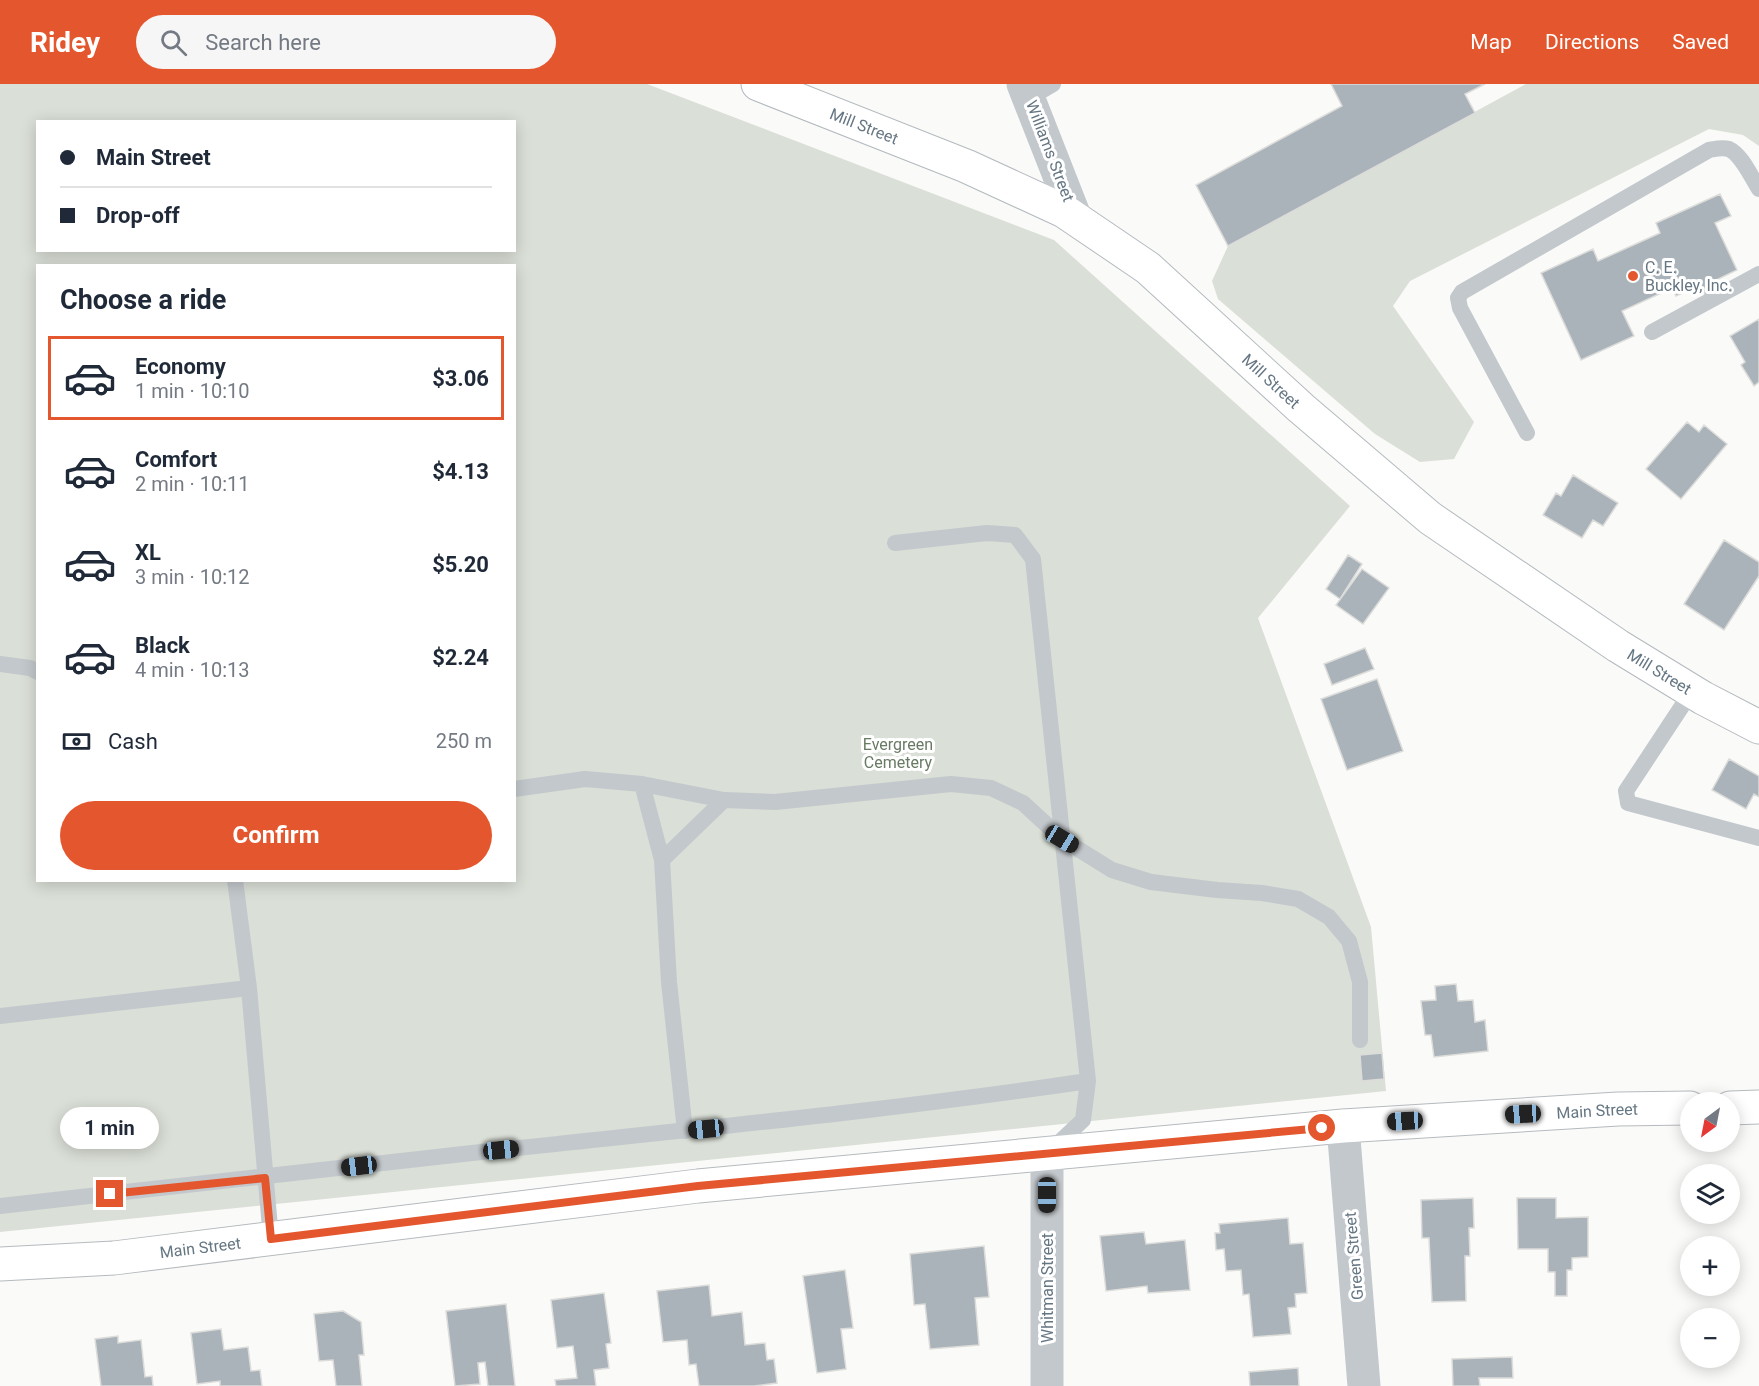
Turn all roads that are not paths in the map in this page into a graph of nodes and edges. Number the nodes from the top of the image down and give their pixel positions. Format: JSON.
{"nodes":[{"id":1,"x":758,"y":84,"type":"edge"},
{"id":2,"x":1035,"y":89,"type":"edge"},
{"id":3,"x":1759,"y":189,"type":"edge"},
{"id":4,"x":1076,"y":219,"type":"junction"},
{"id":5,"x":1759,"y":274,"type":"edge"},
{"id":6,"x":1652,"y":332,"type":"dead end"},
{"id":7,"x":1527,"y":433,"type":"dead end"},
{"id":8,"x":895,"y":543,"type":"dead end"},
{"id":9,"x":0,"y":664,"type":"edge"},
{"id":10,"x":36,"y":671,"type":"edge"},
{"id":11,"x":1692,"y":691,"type":"junction"},
{"id":12,"x":1759,"y":727,"type":"edge"},
{"id":13,"x":642,"y":784,"type":"junction"},
{"id":14,"x":516,"y":789,"type":"edge"},
{"id":15,"x":724,"y":800,"type":"junction"},
{"id":16,"x":1759,"y":838,"type":"edge"},
{"id":17,"x":1062,"y":839,"type":"junction"},
{"id":18,"x":662,"y":860,"type":"junction"},
{"id":19,"x":235,"y":882,"type":"edge"},
{"id":20,"x":249,"y":988,"type":"junction"},
{"id":21,"x":0,"y":1016,"type":"edge"},
{"id":22,"x":1360,"y":1040,"type":"dead end"},
{"id":23,"x":1088,"y":1081,"type":"junction"},
{"id":24,"x":1759,"y":1107,"type":"edge"},
{"id":25,"x":1680,"y":1108,"type":"edge"},
{"id":26,"x":1740,"y":1108,"type":"edge"},
{"id":27,"x":1343,"y":1125,"type":"junction"},
{"id":28,"x":685,"y":1131,"type":"junction"},
{"id":29,"x":1047,"y":1153,"type":"junction"},
{"id":30,"x":265,"y":1178,"type":"junction"},
{"id":31,"x":0,"y":1206,"type":"edge"},
{"id":32,"x":271,"y":1239,"type":"junction"},
{"id":33,"x":0,"y":1264,"type":"edge"},
{"id":34,"x":1047,"y":1386,"type":"edge"},
{"id":35,"x":1364,"y":1386,"type":"edge"}],
"edges":[{"from":1,"to":4,"type":"main road","name":"Mill Street"},
{"from":2,"to":4,"type":"street","name":"Williams Street"},
{"from":3,"to":7,"type":"lane"},
{"from":4,"to":11,"type":"main road","name":"Mill Street"},
{"from":5,"to":6,"type":"lane"},
{"from":8,"to":17,"type":"lane"},
{"from":9,"to":10,"type":"lane"},
{"from":11,"to":12,"type":"main road","name":"Mill Street"},
{"from":11,"to":16,"type":"lane"},
{"from":13,"to":14,"type":"lane"},
{"from":13,"to":15,"type":"lane"},
{"from":13,"to":18,"type":"lane"},
{"from":15,"to":17,"type":"lane"},
{"from":15,"to":18,"type":"lane"},
{"from":17,"to":22,"type":"lane"},
{"from":17,"to":23,"type":"lane"},
{"from":18,"to":28,"type":"lane"},
{"from":19,"to":20,"type":"lane"},
{"from":20,"to":21,"type":"lane"},
{"from":20,"to":30,"type":"lane"},
{"from":23,"to":28,"type":"lane"},
{"from":23,"to":29,"type":"lane"},
{"from":24,"to":26,"type":"main road"},
{"from":25,"to":27,"type":"main road","name":"Main Street"},
{"from":27,"to":29,"type":"main road","name":"Main Street"},
{"from":27,"to":35,"type":"street","name":"Green Street"},
{"from":28,"to":30,"type":"lane"},
{"from":29,"to":32,"type":"main road","name":"Main Street"},
{"from":29,"to":34,"type":"street","name":"Whitman Street"},
{"from":30,"to":31,"type":"lane"},
{"from":30,"to":32,"type":"lane"},
{"from":32,"to":33,"type":"main road","name":"Main Street"}]}
